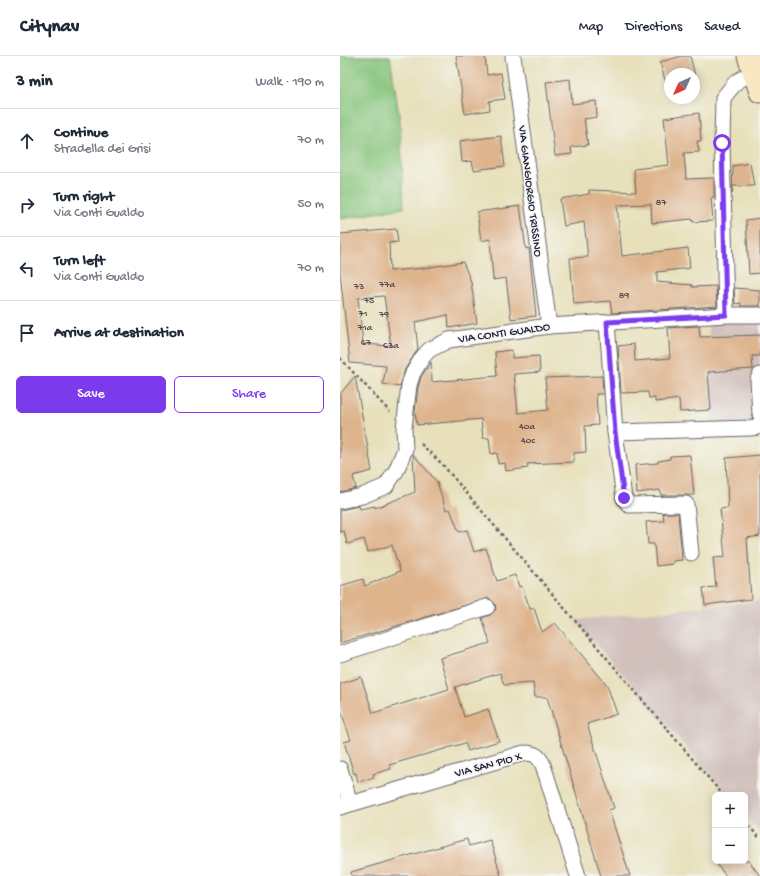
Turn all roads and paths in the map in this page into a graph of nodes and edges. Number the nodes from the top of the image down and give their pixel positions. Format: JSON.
{"nodes":[{"id":1,"x":513,"y":56,"type":"edge"},
{"id":2,"x":750,"y":64,"type":"edge"},
{"id":3,"x":760,"y":92,"type":"edge"},
{"id":4,"x":760,"y":314,"type":"edge"},
{"id":5,"x":726,"y":315,"type":"junction"},
{"id":6,"x":607,"y":322,"type":"junction"},
{"id":7,"x":548,"y":326,"type":"junction"},
{"id":8,"x":340,"y":358,"type":"edge"},
{"id":9,"x":760,"y":375,"type":"edge"},
{"id":10,"x":760,"y":414,"type":"edge"},
{"id":11,"x":760,"y":423,"type":"edge"},
{"id":12,"x":404,"y":428,"type":"junction"},
{"id":13,"x":615,"y":432,"type":"junction"},
{"id":14,"x":340,"y":501,"type":"edge"},
{"id":15,"x":691,"y":553,"type":"dead end"},
{"id":16,"x":487,"y":607,"type":"dead end"},
{"id":17,"x":340,"y":654,"type":"edge"},
{"id":18,"x":340,"y":769,"type":"edge"},
{"id":19,"x":720,"y":792,"type":"edge"},
{"id":20,"x":345,"y":805,"type":"edge"},
{"id":21,"x":748,"y":825,"type":"edge"},
{"id":22,"x":760,"y":839,"type":"edge"},
{"id":23,"x":578,"y":876,"type":"edge"}],
"edges":[{"from":1,"to":7,"type":"street","name":"VIA GIANGIORGIO TRISSINO"},
{"from":2,"to":3,"type":"main road"},
{"from":2,"to":5,"type":"street"},
{"from":4,"to":5,"type":"street","name":"VIA CONTI GUALDO"},
{"from":5,"to":6,"type":"street","name":"VIA CONTI GUALDO"},
{"from":6,"to":7,"type":"street","name":"VIA CONTI GUALDO"},
{"from":6,"to":13,"type":"street"},
{"from":7,"to":12,"type":"street","name":"VIA CONTI GUALDO"},
{"from":8,"to":12,"type":"path"},
{"from":9,"to":10,"type":"street"},
{"from":11,"to":13,"type":"street"},
{"from":12,"to":14,"type":"street","name":"VIA CONTI GUALDO"},
{"from":12,"to":19,"type":"path"},
{"from":13,"to":15,"type":"street"},
{"from":16,"to":17,"type":"street"},
{"from":18,"to":20,"type":"street"},
{"from":20,"to":23,"type":"street","name":"VIA SAN PIO X"},
{"from":21,"to":22,"type":"path"}]}
